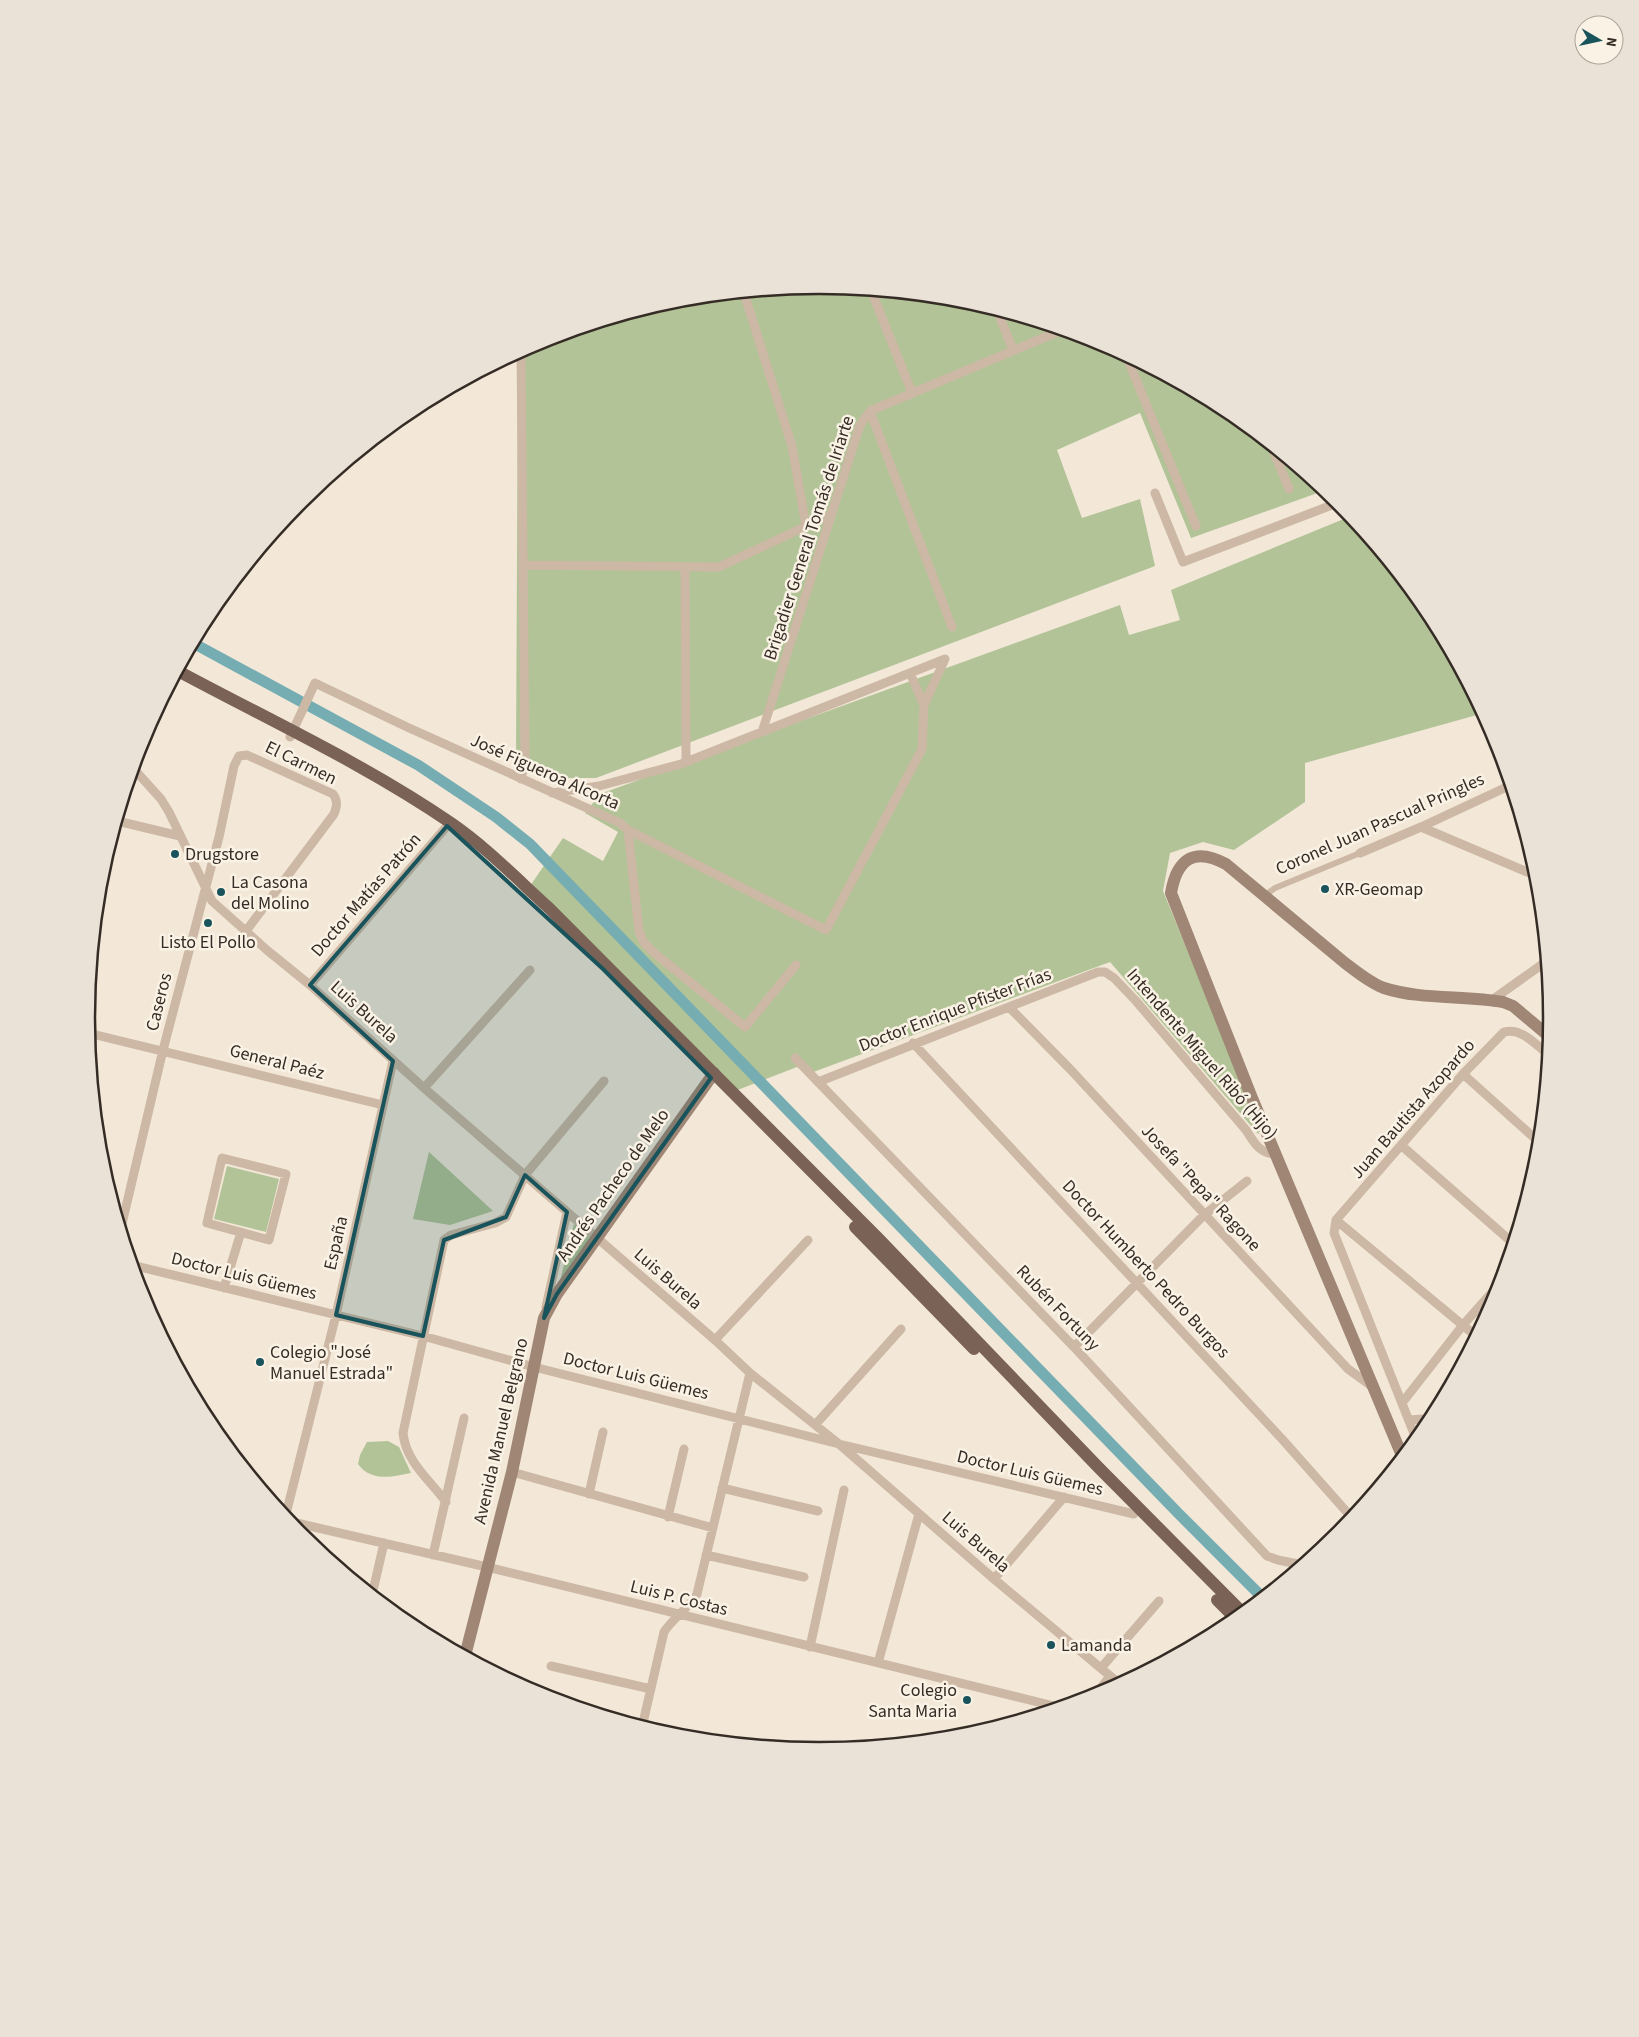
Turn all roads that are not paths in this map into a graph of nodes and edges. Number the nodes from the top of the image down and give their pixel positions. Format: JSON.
{"nodes":[{"id":1,"x":874,"y":297,"type":"edge"},
{"id":2,"x":746,"y":298,"type":"edge"},
{"id":3,"x":1001,"y":318,"type":"edge"},
{"id":4,"x":1055,"y":333,"type":"edge"},
{"id":5,"x":1013,"y":350,"type":"junction"},
{"id":6,"x":521,"y":359,"type":"edge"},
{"id":7,"x":1130,"y":364,"type":"edge"},
{"id":8,"x":912,"y":393,"type":"junction"},
{"id":9,"x":870,"y":411,"type":"junction"},
{"id":10,"x":1276,"y":456,"type":"edge"},
{"id":11,"x":1289,"y":489,"type":"dead end"},
{"id":12,"x":1155,"y":494,"type":"dead end"},
{"id":13,"x":1331,"y":505,"type":"edge"},
{"id":14,"x":830,"y":515,"type":"junction"},
{"id":15,"x":806,"y":526,"type":"junction"},
{"id":16,"x":1196,"y":526,"type":"dead end"},
{"id":17,"x":523,"y":565,"type":"junction"},
{"id":18,"x":684,"y":567,"type":"junction"},
{"id":19,"x":952,"y":627,"type":"dead end"},
{"id":20,"x":910,"y":673,"type":"junction"},
{"id":21,"x":183,"y":674,"type":"edge"},
{"id":22,"x":179,"y":681,"type":"edge"},
{"id":23,"x":924,"y":705,"type":"junction"},
{"id":24,"x":762,"y":732,"type":"junction"},
{"id":25,"x":291,"y":734,"type":"junction"},
{"id":26,"x":239,"y":756,"type":"joint"},
{"id":27,"x":686,"y":762,"type":"junction"},
{"id":28,"x":138,"y":773,"type":"edge"},
{"id":29,"x":521,"y":779,"type":"junction"},
{"id":30,"x":1506,"y":787,"type":"edge"},
{"id":31,"x":551,"y":793,"type":"junction"},
{"id":32,"x":123,"y":822,"type":"edge"},
{"id":33,"x":447,"y":826,"type":"junction"},
{"id":34,"x":1421,"y":827,"type":"junction"},
{"id":35,"x":628,"y":830,"type":"junction"},
{"id":36,"x":180,"y":836,"type":"junction"},
{"id":37,"x":1360,"y":853,"type":"joint"},
{"id":38,"x":1529,"y":873,"type":"edge"},
{"id":39,"x":204,"y":887,"type":"junction"},
{"id":40,"x":1264,"y":896,"type":"junction"},
{"id":41,"x":246,"y":931,"type":"junction"},
{"id":42,"x":796,"y":965,"type":"dead end"},
{"id":43,"x":1541,"y":965,"type":"edge"},
{"id":44,"x":530,"y":970,"type":"dead end"},
{"id":45,"x":1105,"y":972,"type":"joint"},
{"id":46,"x":310,"y":985,"type":"junction"},
{"id":47,"x":1492,"y":1000,"type":"junction"},
{"id":48,"x":1009,"y":1006,"type":"junction"},
{"id":49,"x":1543,"y":1032,"type":"edge"},
{"id":50,"x":96,"y":1035,"type":"edge"},
{"id":51,"x":913,"y":1043,"type":"junction"},
{"id":52,"x":163,"y":1050,"type":"junction"},
{"id":53,"x":1543,"y":1050,"type":"edge"},
{"id":54,"x":795,"y":1058,"type":"dead end"},
{"id":55,"x":394,"y":1061,"type":"junction"},
{"id":56,"x":1464,"y":1074,"type":"junction"},
{"id":57,"x":712,"y":1076,"type":"junction"},
{"id":58,"x":604,"y":1081,"type":"dead end"},
{"id":59,"x":818,"y":1082,"type":"junction"},
{"id":60,"x":424,"y":1088,"type":"junction"},
{"id":61,"x":383,"y":1106,"type":"junction"},
{"id":62,"x":1534,"y":1137,"type":"edge"},
{"id":63,"x":1402,"y":1146,"type":"junction"},
{"id":64,"x":1276,"y":1154,"type":"junction"},
{"id":65,"x":525,"y":1175,"type":"junction"},
{"id":66,"x":1247,"y":1181,"type":"dead end"},
{"id":67,"x":566,"y":1212,"type":"junction"},
{"id":68,"x":1204,"y":1215,"type":"junction"},
{"id":69,"x":123,"y":1218,"type":"edge"},
{"id":70,"x":1336,"y":1220,"type":"junction"},
{"id":71,"x":241,"y":1232,"type":"junction"},
{"id":72,"x":597,"y":1239,"type":"junction"},
{"id":73,"x":808,"y":1240,"type":"dead end"},
{"id":74,"x":1509,"y":1240,"type":"edge"},
{"id":75,"x":139,"y":1267,"type":"edge"},
{"id":76,"x":1137,"y":1284,"type":"junction"},
{"id":77,"x":224,"y":1288,"type":"junction"},
{"id":78,"x":1489,"y":1296,"type":"edge"},
{"id":79,"x":336,"y":1315,"type":"junction"},
{"id":80,"x":544,"y":1318,"type":"junction"},
{"id":81,"x":1463,"y":1325,"type":"junction"},
{"id":82,"x":901,"y":1329,"type":"dead end"},
{"id":83,"x":1472,"y":1333,"type":"edge"},
{"id":84,"x":423,"y":1336,"type":"junction"},
{"id":85,"x":715,"y":1340,"type":"junction"},
{"id":86,"x":1074,"y":1347,"type":"junction"},
{"id":87,"x":534,"y":1367,"type":"junction"},
{"id":88,"x":750,"y":1373,"type":"junction"},
{"id":89,"x":1373,"y":1386,"type":"junction"},
{"id":90,"x":1402,"y":1403,"type":"junction"},
{"id":91,"x":464,"y":1418,"type":"dead end"},
{"id":92,"x":739,"y":1419,"type":"junction"},
{"id":93,"x":1423,"y":1419,"type":"edge"},
{"id":94,"x":1409,"y":1420,"type":"junction"},
{"id":95,"x":815,"y":1425,"type":"junction"},
{"id":96,"x":603,"y":1432,"type":"dead end"},
{"id":97,"x":1414,"y":1432,"type":"edge"},
{"id":98,"x":839,"y":1444,"type":"junction"},
{"id":99,"x":684,"y":1449,"type":"dead end"},
{"id":100,"x":1400,"y":1451,"type":"edge"},
{"id":101,"x":512,"y":1472,"type":"junction"},
{"id":102,"x":722,"y":1488,"type":"junction"},
{"id":103,"x":844,"y":1490,"type":"dead end"},
{"id":104,"x":589,"y":1494,"type":"junction"},
{"id":105,"x":1064,"y":1497,"type":"junction"},
{"id":106,"x":446,"y":1502,"type":"junction"},
{"id":107,"x":288,"y":1510,"type":"edge"},
{"id":108,"x":818,"y":1511,"type":"dead end"},
{"id":109,"x":1348,"y":1513,"type":"edge"},
{"id":110,"x":919,"y":1514,"type":"junction"},
{"id":111,"x":1134,"y":1514,"type":"junction"},
{"id":112,"x":668,"y":1517,"type":"junction"},
{"id":113,"x":300,"y":1524,"type":"edge"},
{"id":114,"x":713,"y":1528,"type":"junction"},
{"id":115,"x":384,"y":1543,"type":"junction"},
{"id":116,"x":433,"y":1555,"type":"junction"},
{"id":117,"x":706,"y":1555,"type":"junction"},
{"id":118,"x":1296,"y":1564,"type":"edge"},
{"id":119,"x":487,"y":1567,"type":"junction"},
{"id":120,"x":804,"y":1577,"type":"dead end"},
{"id":121,"x":994,"y":1579,"type":"junction"},
{"id":122,"x":373,"y":1589,"type":"edge"},
{"id":123,"x":1159,"y":1600,"type":"dead end"},
{"id":124,"x":1239,"y":1609,"type":"edge"},
{"id":125,"x":680,"y":1614,"type":"junction"},
{"id":126,"x":1231,"y":1615,"type":"edge"},
{"id":127,"x":810,"y":1647,"type":"junction"},
{"id":128,"x":466,"y":1651,"type":"edge"},
{"id":129,"x":878,"y":1663,"type":"junction"},
{"id":130,"x":551,"y":1666,"type":"dead end"},
{"id":131,"x":1101,"y":1668,"type":"junction"},
{"id":132,"x":1110,"y":1676,"type":"junction"},
{"id":133,"x":1114,"y":1680,"type":"edge"},
{"id":134,"x":1106,"y":1684,"type":"edge"},
{"id":135,"x":651,"y":1689,"type":"junction"},
{"id":136,"x":1051,"y":1705,"type":"edge"},
{"id":137,"x":643,"y":1721,"type":"edge"}],
"edges":[{"from":1,"to":8,"type":"street"},
{"from":2,"to":15,"type":"street"},
{"from":3,"to":5,"type":"street"},
{"from":4,"to":5,"type":"street","name":"Brigadier General Tomás de Iriarte"},
{"from":5,"to":8,"type":"street","name":"Brigadier General Tomás de Iriarte"},
{"from":6,"to":17,"type":"street"},
{"from":7,"to":16,"type":"street"},
{"from":8,"to":9,"type":"street","name":"Brigadier General Tomás de Iriarte"},
{"from":9,"to":14,"type":"street","name":"Brigadier General Tomás de Iriarte"},
{"from":9,"to":19,"type":"street"},
{"from":10,"to":11,"type":"street"},
{"from":12,"to":13,"type":"street"},
{"from":14,"to":15,"type":"street"},
{"from":14,"to":24,"type":"street","name":"Brigadier General Tomás de Iriarte"},
{"from":15,"to":18,"type":"street"},
{"from":17,"to":18,"type":"street"},
{"from":17,"to":29,"type":"street"},
{"from":18,"to":27,"type":"street"},
{"from":20,"to":23,"type":"street"},
{"from":20,"to":23,"type":"street"},
{"from":20,"to":24,"type":"street"},
{"from":21,"to":25,"type":"main road"},
{"from":22,"to":25,"type":"main road"},
{"from":23,"to":35,"type":"street"},
{"from":24,"to":27,"type":"street"},
{"from":25,"to":29,"type":"street","name":"José Figueroa Alcorta"},
{"from":25,"to":33,"type":"main road"},
{"from":25,"to":57,"type":"main road"},
{"from":26,"to":39,"type":"street","name":"Caseros"},
{"from":26,"to":41,"type":"street","name":"El Carmen"},
{"from":27,"to":31,"type":"street"},
{"from":28,"to":36,"type":"street","name":"Luis Burela"},
{"from":29,"to":31,"type":"street","name":"José Figueroa Alcorta"},
{"from":30,"to":34,"type":"street","name":"Coronel Juan Pascual Pringles"},
{"from":31,"to":35,"type":"street","name":"José Figueroa Alcorta"},
{"from":32,"to":36,"type":"street"},
{"from":33,"to":46,"type":"street","name":"Doctor Matías Patrón"},
{"from":33,"to":57,"type":"main road"},
{"from":34,"to":37,"type":"street","name":"Coronel Juan Pascual Pringles"},
{"from":34,"to":38,"type":"street"},
{"from":35,"to":42,"type":"street","name":"José Figueroa Alcorta"},
{"from":36,"to":39,"type":"street","name":"Luis Burela"},
{"from":37,"to":40,"type":"street","name":"Coronel Juan Pascual Pringles"},
{"from":39,"to":41,"type":"street","name":"Luis Burela"},
{"from":39,"to":52,"type":"street","name":"Caseros"},
{"from":40,"to":47,"type":"main road"},
{"from":40,"to":64,"type":"main road"},
{"from":41,"to":46,"type":"street","name":"Luis Burela"},
{"from":43,"to":47,"type":"street"},
{"from":44,"to":60,"type":"street"},
{"from":45,"to":48,"type":"street","name":"Doctor Enrique Pfister Frías"},
{"from":45,"to":64,"type":"street","name":"Intendente Miguel Ribó (Hijo)"},
{"from":46,"to":55,"type":"street","name":"Luis Burela"},
{"from":47,"to":49,"type":"main road"},
{"from":48,"to":51,"type":"street","name":"Doctor Enrique Pfister Frías"},
{"from":48,"to":68,"type":"street","name":"Josefa \"Pepa\" Ragone"},
{"from":50,"to":52,"type":"street","name":"General Paéz"},
{"from":51,"to":59,"type":"street","name":"Doctor Enrique Pfister Frías"},
{"from":51,"to":76,"type":"street","name":"Doctor Humberto Pedro Burgos"},
{"from":52,"to":61,"type":"street","name":"General Paéz"},
{"from":52,"to":69,"type":"street","name":"Caseros"},
{"from":53,"to":56,"type":"street","name":"Juan Bautista Azopardo"},
{"from":54,"to":59,"type":"street","name":"Rubén Fortuny"},
{"from":55,"to":60,"type":"street","name":"Luis Burela"},
{"from":55,"to":61,"type":"street","name":"España"},
{"from":56,"to":62,"type":"street"},
{"from":56,"to":63,"type":"street","name":"Juan Bautista Azopardo"},
{"from":57,"to":72,"type":"main road","name":"Andrés Pacheco de Melo"},
{"from":57,"to":111,"type":"main road"},
{"from":57,"to":124,"type":"main road"},
{"from":58,"to":65,"type":"street"},
{"from":59,"to":86,"type":"street","name":"Rubén Fortuny"},
{"from":60,"to":65,"type":"street","name":"Luis Burela"},
{"from":61,"to":79,"type":"street","name":"España"},
{"from":63,"to":70,"type":"street","name":"Juan Bautista Azopardo"},
{"from":63,"to":74,"type":"street"},
{"from":64,"to":89,"type":"main road"},
{"from":65,"to":67,"type":"street","name":"Luis Burela"},
{"from":65,"to":84,"type":"street"},
{"from":66,"to":68,"type":"street"},
{"from":67,"to":72,"type":"street","name":"Luis Burela"},
{"from":67,"to":80,"type":"street","name":"Avenida Manuel Belgrano"},
{"from":68,"to":76,"type":"street"},
{"from":68,"to":89,"type":"street","name":"Josefa \"Pepa\" Ragone"},
{"from":70,"to":81,"type":"street"},
{"from":70,"to":90,"type":"street"},
{"from":71,"to":71,"type":"street"},
{"from":71,"to":77,"type":"street"},
{"from":72,"to":80,"type":"main road","name":"Andrés Pacheco de Melo"},
{"from":72,"to":85,"type":"street","name":"Luis Burela"},
{"from":73,"to":85,"type":"street"},
{"from":75,"to":77,"type":"street","name":"Doctor Luis Güemes"},
{"from":76,"to":86,"type":"street"},
{"from":76,"to":109,"type":"street","name":"Doctor Humberto Pedro Burgos"},
{"from":77,"to":79,"type":"street","name":"Doctor Luis Güemes"},
{"from":78,"to":81,"type":"street"},
{"from":79,"to":84,"type":"street","name":"Doctor Luis Güemes"},
{"from":79,"to":107,"type":"street","name":"España"},
{"from":80,"to":87,"type":"main road","name":"Avenida Manuel Belgrano"},
{"from":81,"to":83,"type":"street"},
{"from":81,"to":90,"type":"street"},
{"from":82,"to":95,"type":"street"},
{"from":84,"to":87,"type":"street","name":"Doctor Luis Güemes"},
{"from":84,"to":106,"type":"street"},
{"from":85,"to":88,"type":"street","name":"Luis Burela"},
{"from":86,"to":118,"type":"street","name":"Rubén Fortuny"},
{"from":87,"to":92,"type":"street","name":"Doctor Luis Güemes"},
{"from":87,"to":101,"type":"main road","name":"Avenida Manuel Belgrano"},
{"from":88,"to":92,"type":"street"},
{"from":88,"to":95,"type":"street","name":"Luis Burela"},
{"from":89,"to":100,"type":"main road"},
{"from":90,"to":94,"type":"street"},
{"from":91,"to":106,"type":"street"},
{"from":92,"to":98,"type":"street","name":"Doctor Luis Güemes"},
{"from":92,"to":102,"type":"street"},
{"from":93,"to":94,"type":"street"},
{"from":94,"to":97,"type":"street"},
{"from":95,"to":98,"type":"street","name":"Luis Burela"},
{"from":96,"to":104,"type":"street"},
{"from":98,"to":105,"type":"street","name":"Doctor Luis Güemes"},
{"from":98,"to":110,"type":"street","name":"Luis Burela"},
{"from":99,"to":112,"type":"street"},
{"from":101,"to":104,"type":"street"},
{"from":101,"to":119,"type":"main road","name":"Avenida Manuel Belgrano"},
{"from":102,"to":108,"type":"street"},
{"from":102,"to":114,"type":"street"},
{"from":103,"to":127,"type":"street"},
{"from":104,"to":112,"type":"street"},
{"from":105,"to":111,"type":"street","name":"Doctor Luis Güemes"},
{"from":105,"to":121,"type":"street"},
{"from":106,"to":116,"type":"street"},
{"from":110,"to":121,"type":"street","name":"Luis Burela"},
{"from":110,"to":129,"type":"street"},
{"from":111,"to":126,"type":"main road"},
{"from":112,"to":114,"type":"street"},
{"from":113,"to":115,"type":"street","name":"Luis P. Costas"},
{"from":114,"to":117,"type":"street"},
{"from":115,"to":116,"type":"street","name":"Luis P. Costas"},
{"from":115,"to":122,"type":"street"},
{"from":116,"to":119,"type":"street","name":"Luis P. Costas"},
{"from":117,"to":120,"type":"street"},
{"from":117,"to":125,"type":"street"},
{"from":119,"to":125,"type":"street","name":"Luis P. Costas"},
{"from":119,"to":128,"type":"main road","name":"Avenida Manuel Belgrano"},
{"from":121,"to":131,"type":"street","name":"Luis Burela"},
{"from":123,"to":131,"type":"street"},
{"from":125,"to":127,"type":"street","name":"Luis P. Costas"},
{"from":125,"to":135,"type":"street"},
{"from":127,"to":129,"type":"street","name":"Luis P. Costas"},
{"from":129,"to":136,"type":"street","name":"Luis P. Costas"},
{"from":130,"to":135,"type":"street"},
{"from":131,"to":132,"type":"street","name":"Luis Burela"},
{"from":132,"to":133,"type":"street","name":"Luis Burela"},
{"from":132,"to":134,"type":"street"},
{"from":135,"to":137,"type":"street"}]}
